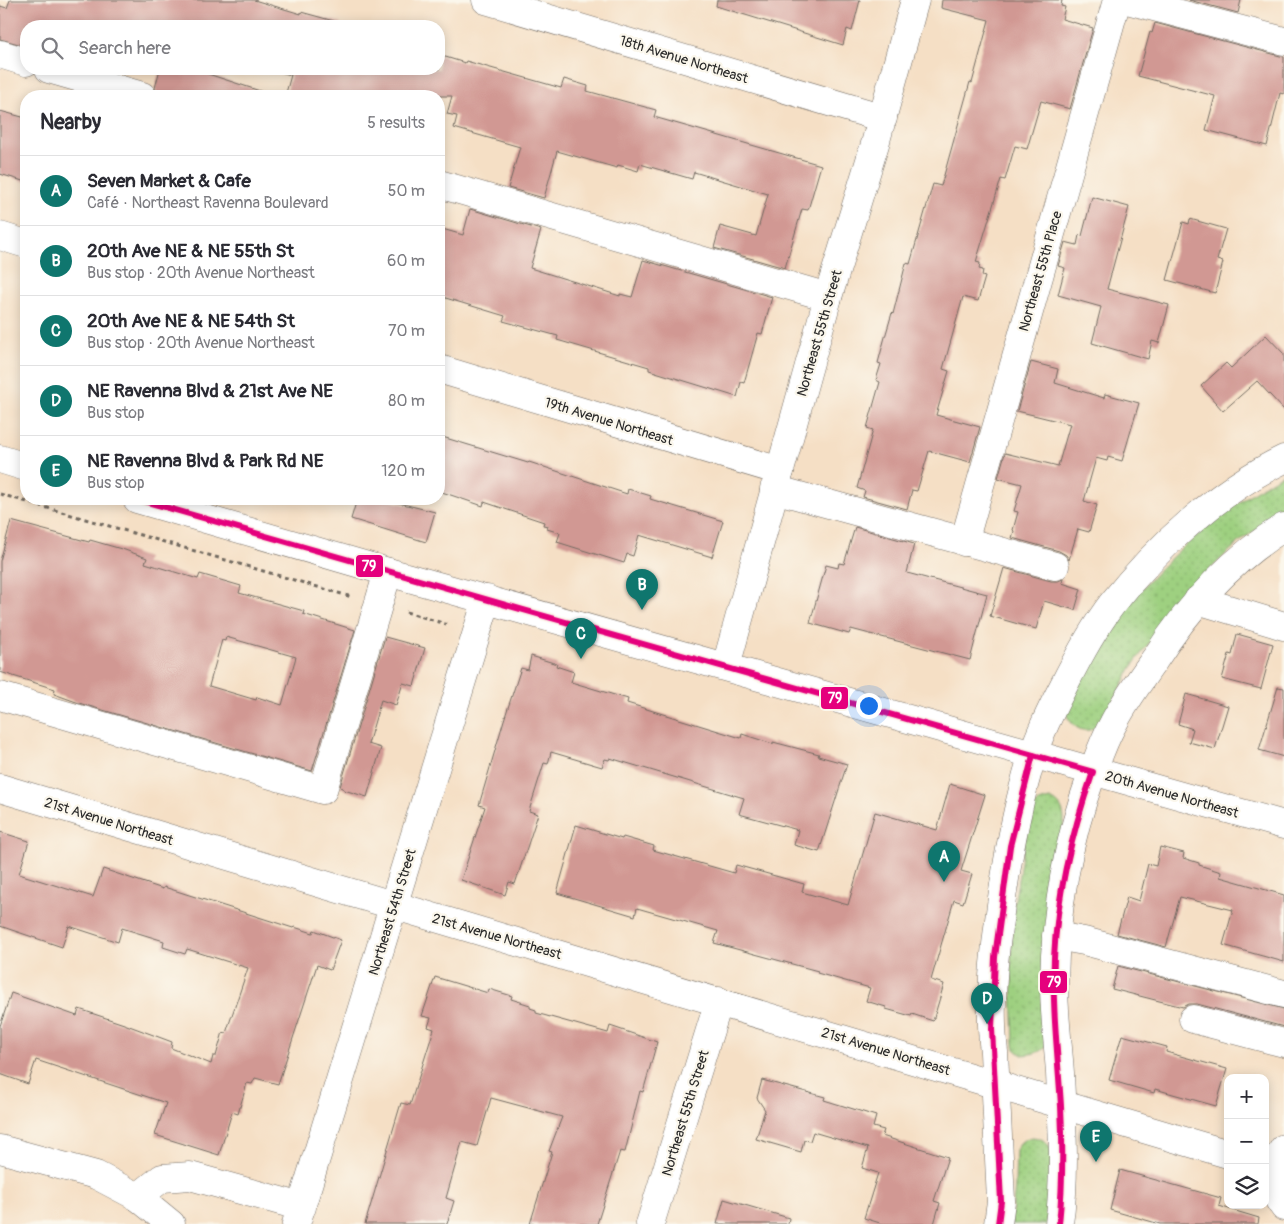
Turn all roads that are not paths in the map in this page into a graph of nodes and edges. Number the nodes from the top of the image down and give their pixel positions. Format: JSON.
{"nodes":[{"id":1,"x":486,"y":0,"type":"edge"},
{"id":2,"x":915,"y":0,"type":"edge"},
{"id":3,"x":1117,"y":0,"type":"edge"},
{"id":4,"x":1127,"y":0,"type":"edge"},
{"id":5,"x":1284,"y":42,"type":"edge"},
{"id":6,"x":0,"y":54,"type":"edge"},
{"id":7,"x":20,"y":60,"type":"edge"},
{"id":8,"x":70,"y":75,"type":"edge"},
{"id":9,"x":121,"y":90,"type":"edge"},
{"id":10,"x":883,"y":118,"type":"junction"},
{"id":11,"x":445,"y":186,"type":"edge"},
{"id":12,"x":0,"y":236,"type":"edge"},
{"id":13,"x":20,"y":242,"type":"edge"},
{"id":14,"x":828,"y":298,"type":"junction"},
{"id":15,"x":445,"y":371,"type":"edge"},
{"id":16,"x":0,"y":459,"type":"edge"},
{"id":17,"x":1284,"y":459,"type":"edge"},
{"id":18,"x":20,"y":465,"type":"edge"},
{"id":19,"x":777,"y":480,"type":"junction"},
{"id":20,"x":158,"y":505,"type":"edge"},
{"id":21,"x":1284,"y":527,"type":"edge"},
{"id":22,"x":964,"y":542,"type":"junction"},
{"id":23,"x":1054,"y":566,"type":"dead end"},
{"id":24,"x":388,"y":572,"type":"junction"},
{"id":25,"x":487,"y":599,"type":"junction"},
{"id":26,"x":1198,"y":600,"type":"junction"},
{"id":27,"x":1284,"y":626,"type":"edge"},
{"id":28,"x":726,"y":666,"type":"junction"},
{"id":29,"x":0,"y":696,"type":"edge"},
{"id":30,"x":1033,"y":755,"type":"junction"},
{"id":31,"x":1093,"y":772,"type":"junction"},
{"id":32,"x":0,"y":788,"type":"edge"},
{"id":33,"x":1284,"y":825,"type":"edge"},
{"id":34,"x":394,"y":906,"type":"junction"},
{"id":35,"x":1056,"y":936,"type":"junction"},
{"id":36,"x":1284,"y":994,"type":"edge"},
{"id":37,"x":719,"y":1002,"type":"junction"},
{"id":38,"x":1193,"y":1020,"type":"dead end"},
{"id":39,"x":1284,"y":1043,"type":"edge"},
{"id":40,"x":995,"y":1084,"type":"junction"},
{"id":41,"x":1060,"y":1104,"type":"junction"},
{"id":42,"x":0,"y":1149,"type":"edge"},
{"id":43,"x":1224,"y":1153,"type":"edge"},
{"id":44,"x":1274,"y":1160,"type":"edge"},
{"id":45,"x":138,"y":1197,"type":"junction"},
{"id":46,"x":1284,"y":1207,"type":"edge"},
{"id":47,"x":299,"y":1216,"type":"edge"},
{"id":48,"x":171,"y":1224,"type":"edge"},
{"id":49,"x":650,"y":1224,"type":"edge"},
{"id":50,"x":998,"y":1224,"type":"edge"},
{"id":51,"x":1059,"y":1224,"type":"edge"}],
"edges":[{"from":1,"to":10,"type":"street","name":"18th Avenue Northeast"},
{"from":2,"to":10,"type":"street","name":"Northeast 55th Street"},
{"from":3,"to":22,"type":"street","name":"Northeast 55th Place"},
{"from":4,"to":5,"type":"street"},
{"from":6,"to":7,"type":"street"},
{"from":8,"to":9,"type":"street"},
{"from":10,"to":14,"type":"street","name":"Northeast 55th Street"},
{"from":11,"to":14,"type":"street"},
{"from":12,"to":13,"type":"street"},
{"from":14,"to":19,"type":"street","name":"Northeast 55th Street"},
{"from":15,"to":19,"type":"street","name":"19th Avenue Northeast"},
{"from":16,"to":18,"type":"street"},
{"from":17,"to":30,"type":"street"},
{"from":19,"to":22,"type":"street","name":"19th Avenue Northeast"},
{"from":19,"to":28,"type":"street","name":"Northeast 55th Street"},
{"from":20,"to":24,"type":"street","name":"20th Avenue Northeast"},
{"from":21,"to":26,"type":"street"},
{"from":22,"to":23,"type":"street","name":"19th Avenue Northeast"},
{"from":24,"to":25,"type":"street","name":"20th Avenue Northeast"},
{"from":24,"to":29,"type":"street"},
{"from":25,"to":28,"type":"street","name":"20th Avenue Northeast"},
{"from":25,"to":34,"type":"street","name":"Northeast 54th Street"},
{"from":26,"to":27,"type":"street"},
{"from":26,"to":31,"type":"street"},
{"from":28,"to":30,"type":"street","name":"20th Avenue Northeast"},
{"from":30,"to":31,"type":"street","name":"20th Avenue Northeast"},
{"from":30,"to":40,"type":"street"},
{"from":31,"to":33,"type":"street","name":"20th Avenue Northeast"},
{"from":31,"to":35,"type":"street"},
{"from":32,"to":34,"type":"street","name":"21st Avenue Northeast"},
{"from":34,"to":37,"type":"street","name":"21st Avenue Northeast"},
{"from":34,"to":47,"type":"street","name":"Northeast 54th Street"},
{"from":35,"to":36,"type":"street"},
{"from":35,"to":41,"type":"street"},
{"from":37,"to":40,"type":"street","name":"21st Avenue Northeast"},
{"from":37,"to":49,"type":"street","name":"Northeast 55th Street"},
{"from":38,"to":39,"type":"street"},
{"from":40,"to":41,"type":"street","name":"21st Avenue Northeast"},
{"from":40,"to":50,"type":"street"},
{"from":41,"to":43,"type":"street","name":"21st Avenue Northeast"},
{"from":41,"to":51,"type":"street"},
{"from":42,"to":45,"type":"street"},
{"from":44,"to":46,"type":"street"},
{"from":45,"to":47,"type":"street"},
{"from":45,"to":48,"type":"street"}]}
